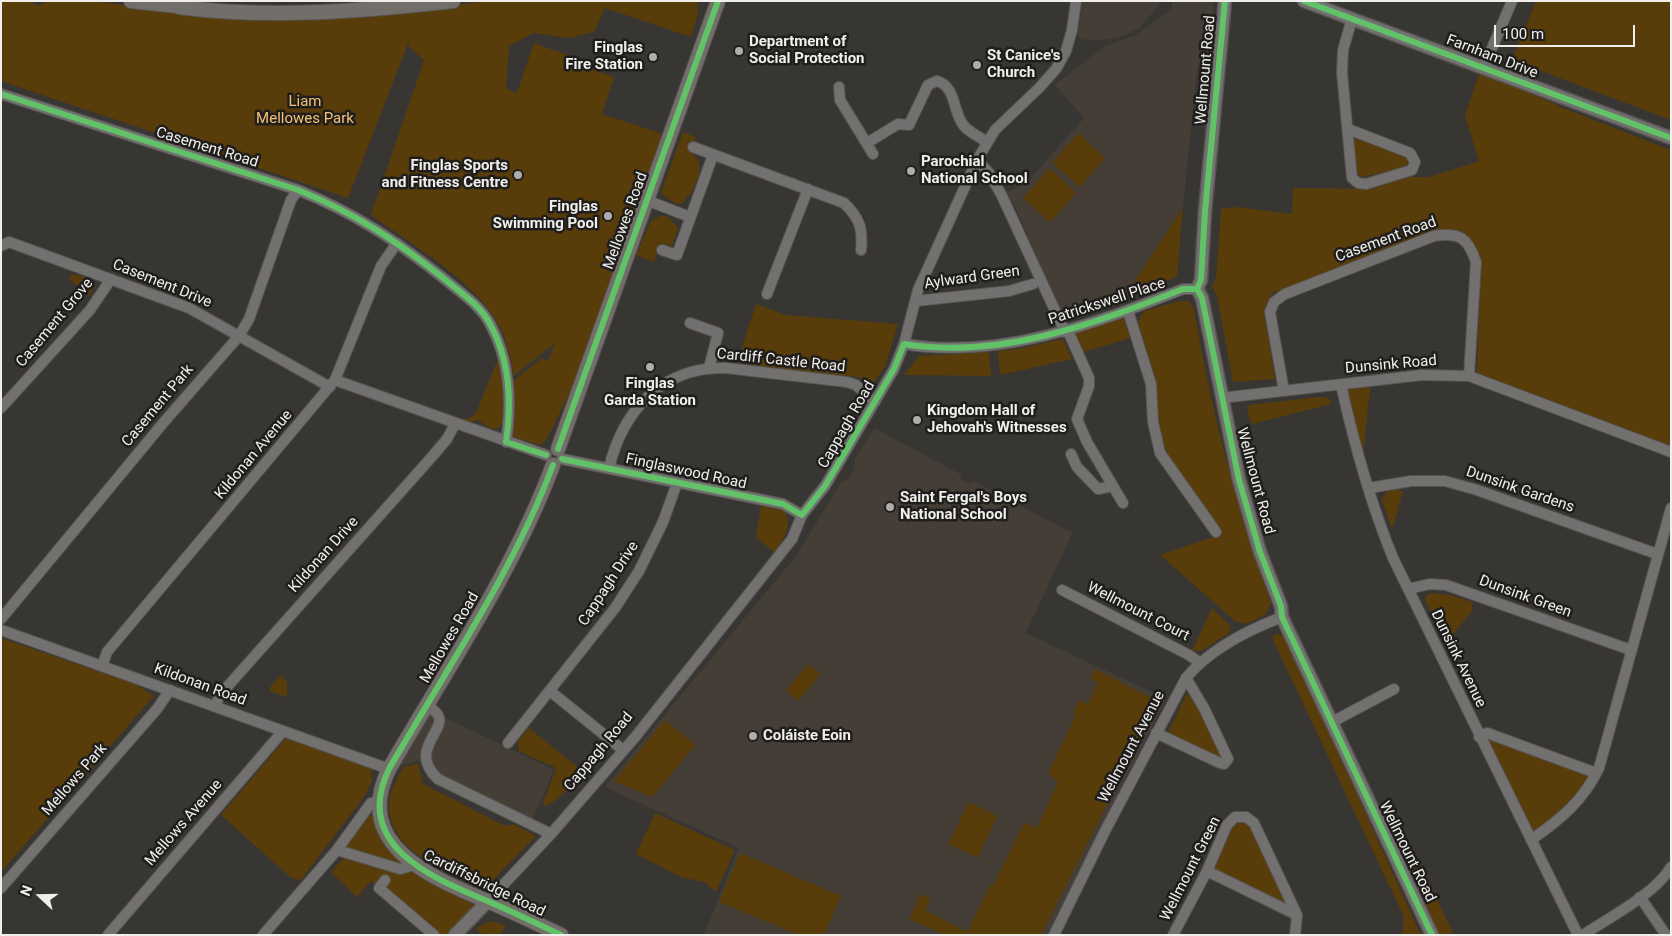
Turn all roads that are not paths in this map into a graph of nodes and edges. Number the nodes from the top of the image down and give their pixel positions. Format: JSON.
{"nodes":[{"id":1,"x":130,"y":1,"type":"edge"},
{"id":2,"x":370,"y":1,"type":"edge"},
{"id":3,"x":453,"y":1,"type":"edge"},
{"id":4,"x":718,"y":1,"type":"edge"},
{"id":5,"x":1076,"y":1,"type":"edge"},
{"id":6,"x":1225,"y":1,"type":"edge"},
{"id":7,"x":1512,"y":1,"type":"edge"},
{"id":8,"x":1310,"y":2,"type":"edge"},
{"id":9,"x":179,"y":7,"type":"junction"},
{"id":10,"x":1352,"y":19,"type":"junction"},
{"id":11,"x":1484,"y":67,"type":"junction"},
{"id":12,"x":839,"y":87,"type":"dead end"},
{"id":13,"x":1,"y":94,"type":"edge"},
{"id":14,"x":1348,"y":129,"type":"junction"},
{"id":15,"x":1671,"y":138,"type":"edge"},
{"id":16,"x":987,"y":142,"type":"junction"},
{"id":17,"x":867,"y":143,"type":"junction"},
{"id":18,"x":693,"y":147,"type":"dead end"},
{"id":19,"x":713,"y":154,"type":"junction"},
{"id":20,"x":873,"y":154,"type":"dead end"},
{"id":21,"x":977,"y":160,"type":"junction"},
{"id":22,"x":808,"y":189,"type":"junction"},
{"id":23,"x":298,"y":190,"type":"junction"},
{"id":24,"x":646,"y":200,"type":"junction"},
{"id":25,"x":690,"y":217,"type":"junction"},
{"id":26,"x":396,"y":243,"type":"junction"},
{"id":27,"x":1,"y":246,"type":"edge"},
{"id":28,"x":662,"y":250,"type":"dead end"},
{"id":29,"x":862,"y":250,"type":"dead end"},
{"id":30,"x":111,"y":279,"type":"junction"},
{"id":31,"x":1033,"y":284,"type":"dead end"},
{"id":32,"x":1197,"y":289,"type":"junction"},
{"id":33,"x":767,"y":294,"type":"dead end"},
{"id":34,"x":916,"y":301,"type":"junction"},
{"id":35,"x":1128,"y":311,"type":"junction"},
{"id":36,"x":690,"y":323,"type":"dead end"},
{"id":37,"x":1066,"y":331,"type":"junction"},
{"id":38,"x":239,"y":336,"type":"junction"},
{"id":39,"x":904,"y":344,"type":"junction"},
{"id":40,"x":708,"y":368,"type":"junction"},
{"id":41,"x":1469,"y":376,"type":"junction"},
{"id":42,"x":332,"y":384,"type":"junction"},
{"id":43,"x":1341,"y":385,"type":"junction"},
{"id":44,"x":1284,"y":391,"type":"junction"},
{"id":45,"x":1221,"y":398,"type":"junction"},
{"id":46,"x":875,"y":402,"type":"junction"},
{"id":47,"x":1,"y":408,"type":"edge"},
{"id":48,"x":455,"y":424,"type":"junction"},
{"id":49,"x":506,"y":442,"type":"junction"},
{"id":50,"x":1671,"y":452,"type":"edge"},
{"id":51,"x":1071,"y":454,"type":"dead end"},
{"id":52,"x":555,"y":457,"type":"junction"},
{"id":53,"x":609,"y":468,"type":"junction"},
{"id":54,"x":677,"y":483,"type":"junction"},
{"id":55,"x":1113,"y":486,"type":"junction"},
{"id":56,"x":1368,"y":488,"type":"junction"},
{"id":57,"x":1123,"y":503,"type":"dead end"},
{"id":58,"x":1671,"y":508,"type":"edge"},
{"id":59,"x":802,"y":515,"type":"junction"},
{"id":60,"x":1216,"y":532,"type":"dead end"},
{"id":61,"x":1657,"y":554,"type":"junction"},
{"id":62,"x":1408,"y":589,"type":"junction"},
{"id":63,"x":1062,"y":590,"type":"dead end"},
{"id":64,"x":1282,"y":617,"type":"junction"},
{"id":65,"x":1,"y":619,"type":"edge"},
{"id":66,"x":1,"y":630,"type":"edge"},
{"id":67,"x":1631,"y":650,"type":"junction"},
{"id":68,"x":1199,"y":662,"type":"junction"},
{"id":69,"x":102,"y":666,"type":"junction"},
{"id":70,"x":1186,"y":678,"type":"junction"},
{"id":71,"x":1394,"y":689,"type":"dead end"},
{"id":72,"x":170,"y":690,"type":"junction"},
{"id":73,"x":550,"y":692,"type":"junction"},
{"id":74,"x":426,"y":704,"type":"junction"},
{"id":75,"x":216,"y":706,"type":"junction"},
{"id":76,"x":1332,"y":722,"type":"junction"},
{"id":77,"x":283,"y":731,"type":"junction"},
{"id":78,"x":1156,"y":733,"type":"junction"},
{"id":79,"x":1479,"y":737,"type":"junction"},
{"id":80,"x":508,"y":743,"type":"dead end"},
{"id":81,"x":623,"y":750,"type":"junction"},
{"id":82,"x":389,"y":769,"type":"junction"},
{"id":83,"x":1596,"y":773,"type":"junction"},
{"id":84,"x":380,"y":801,"type":"junction"},
{"id":85,"x":383,"y":826,"type":"joint"},
{"id":86,"x":551,"y":834,"type":"junction"},
{"id":87,"x":1531,"y":840,"type":"junction"},
{"id":88,"x":337,"y":850,"type":"junction"},
{"id":89,"x":414,"y":866,"type":"junction"},
{"id":90,"x":1671,"y":867,"type":"edge"},
{"id":91,"x":1206,"y":872,"type":"junction"},
{"id":92,"x":385,"y":880,"type":"dead end"},
{"id":93,"x":1,"y":888,"type":"edge"},
{"id":94,"x":1640,"y":897,"type":"junction"},
{"id":95,"x":488,"y":901,"type":"junction"},
{"id":96,"x":1297,"y":915,"type":"junction"},
{"id":97,"x":108,"y":935,"type":"edge"},
{"id":98,"x":263,"y":935,"type":"edge"},
{"id":99,"x":434,"y":935,"type":"edge"},
{"id":100,"x":455,"y":935,"type":"edge"},
{"id":101,"x":561,"y":935,"type":"edge"},
{"id":102,"x":1054,"y":935,"type":"edge"},
{"id":103,"x":1173,"y":935,"type":"edge"},
{"id":104,"x":1295,"y":935,"type":"edge"},
{"id":105,"x":1432,"y":935,"type":"edge"},
{"id":106,"x":1578,"y":935,"type":"edge"},
{"id":107,"x":1583,"y":935,"type":"edge"},
{"id":108,"x":1666,"y":935,"type":"edge"}],
"edges":[{"from":1,"to":9,"type":"main road"},
{"from":2,"to":9,"type":"main road"},
{"from":3,"to":9,"type":"main road"},
{"from":4,"to":24,"type":"main road","name":"Mellowes Road"},
{"from":5,"to":16,"type":"street","name":"Cappagh Road"},
{"from":6,"to":32,"type":"street","name":"Wellmount Road"},
{"from":7,"to":11,"type":"street"},
{"from":8,"to":10,"type":"street","name":"Farnham Drive"},
{"from":10,"to":11,"type":"street","name":"Farnham Drive"},
{"from":10,"to":14,"type":"street"},
{"from":11,"to":15,"type":"street","name":"Farnham Drive"},
{"from":12,"to":17,"type":"street"},
{"from":13,"to":23,"type":"street","name":"Casement Road"},
{"from":14,"to":14,"type":"street"},
{"from":16,"to":17,"type":"street"},
{"from":16,"to":21,"type":"street","name":"Cappagh Road"},
{"from":17,"to":20,"type":"street"},
{"from":18,"to":19,"type":"street"},
{"from":19,"to":22,"type":"street"},
{"from":19,"to":25,"type":"street"},
{"from":21,"to":34,"type":"street","name":"Cappagh Road"},
{"from":21,"to":37,"type":"street"},
{"from":22,"to":29,"type":"street"},
{"from":22,"to":33,"type":"street"},
{"from":23,"to":26,"type":"street","name":"Casement Road"},
{"from":23,"to":38,"type":"street","name":"Casement Park"},
{"from":24,"to":25,"type":"street"},
{"from":24,"to":52,"type":"main road","name":"Mellowes Road"},
{"from":25,"to":28,"type":"street"},
{"from":26,"to":42,"type":"street","name":"Kildonan Avenue"},
{"from":26,"to":49,"type":"street"},
{"from":27,"to":30,"type":"street","name":"Casement Drive"},
{"from":30,"to":38,"type":"street","name":"Casement Drive"},
{"from":30,"to":47,"type":"street","name":"Casement Grove"},
{"from":31,"to":34,"type":"street","name":"Aylward Green"},
{"from":32,"to":35,"type":"street","name":"Patrickswell Place"},
{"from":32,"to":45,"type":"street","name":"Wellmount Road"},
{"from":34,"to":39,"type":"street","name":"Cappagh Road"},
{"from":35,"to":37,"type":"street","name":"Patrickswell Place"},
{"from":35,"to":60,"type":"street"},
{"from":36,"to":40,"type":"street"},
{"from":37,"to":39,"type":"street","name":"Patrickswell Place"},
{"from":37,"to":55,"type":"street"},
{"from":38,"to":42,"type":"street","name":"Casement Drive"},
{"from":38,"to":65,"type":"street","name":"Casement Park"},
{"from":39,"to":46,"type":"street","name":"Cappagh Road"},
{"from":40,"to":46,"type":"street","name":"Cardiff Castle Road"},
{"from":40,"to":53,"type":"street","name":"Cardiff Castle Road"},
{"from":41,"to":43,"type":"street","name":"Dunsink Road"},
{"from":41,"to":44,"type":"street","name":"Casement Road"},
{"from":41,"to":50,"type":"street","name":"Dunsink Road"},
{"from":42,"to":48,"type":"street","name":"Finglaswood Road"},
{"from":42,"to":69,"type":"street","name":"Kildonan Avenue"},
{"from":43,"to":44,"type":"street","name":"Dunsink Road"},
{"from":43,"to":56,"type":"street","name":"Dunsink Avenue"},
{"from":44,"to":45,"type":"street","name":"Dunsink Road"},
{"from":45,"to":64,"type":"street","name":"Wellmount Road"},
{"from":46,"to":59,"type":"street","name":"Cappagh Road"},
{"from":48,"to":49,"type":"street","name":"Finglaswood Road"},
{"from":48,"to":75,"type":"street","name":"Kildonan Drive"},
{"from":49,"to":52,"type":"street","name":"Finglaswood Road"},
{"from":51,"to":55,"type":"street"},
{"from":52,"to":53,"type":"street","name":"Finglaswood Road"},
{"from":52,"to":74,"type":"main road","name":"Mellowes Road"},
{"from":53,"to":54,"type":"street","name":"Finglaswood Road"},
{"from":54,"to":59,"type":"street","name":"Finglaswood Road"},
{"from":54,"to":73,"type":"street","name":"Cappagh Drive"},
{"from":55,"to":57,"type":"street"},
{"from":56,"to":61,"type":"street","name":"Dunsink Gardens"},
{"from":56,"to":62,"type":"street","name":"Dunsink Avenue"},
{"from":58,"to":61,"type":"street"},
{"from":59,"to":81,"type":"street","name":"Cappagh Road"},
{"from":61,"to":67,"type":"street"},
{"from":62,"to":67,"type":"street","name":"Dunsink Green"},
{"from":62,"to":79,"type":"street","name":"Dunsink Avenue"},
{"from":63,"to":68,"type":"street","name":"Wellmount Court"},
{"from":64,"to":68,"type":"street","name":"Wellmount Avenue"},
{"from":64,"to":76,"type":"street","name":"Wellmount Road"},
{"from":66,"to":69,"type":"street","name":"Kildonan Road"},
{"from":67,"to":83,"type":"street"},
{"from":68,"to":70,"type":"street","name":"Wellmount Avenue"},
{"from":69,"to":72,"type":"street","name":"Kildonan Road"},
{"from":70,"to":78,"type":"street","name":"Wellmount Avenue"},
{"from":70,"to":78,"type":"street"},
{"from":71,"to":76,"type":"street"},
{"from":72,"to":75,"type":"street","name":"Kildonan Road"},
{"from":72,"to":93,"type":"street","name":"Mellows Park"},
{"from":73,"to":80,"type":"street","name":"Cappagh Drive"},
{"from":73,"to":81,"type":"street"},
{"from":74,"to":82,"type":"main road","name":"Mellowes Road"},
{"from":74,"to":86,"type":"street"},
{"from":75,"to":77,"type":"street","name":"Kildonan Road"},
{"from":76,"to":105,"type":"street","name":"Wellmount Road"},
{"from":77,"to":82,"type":"street","name":"Kildonan Road"},
{"from":77,"to":97,"type":"street","name":"Mellows Avenue"},
{"from":78,"to":102,"type":"street","name":"Wellmount Avenue"},
{"from":79,"to":83,"type":"street"},
{"from":79,"to":87,"type":"street","name":"Dunsink Avenue"},
{"from":81,"to":86,"type":"street","name":"Cappagh Road"},
{"from":82,"to":84,"type":"main road","name":"Mellowes Road"},
{"from":83,"to":87,"type":"street"},
{"from":84,"to":85,"type":"main road","name":"Mellowes Road"},
{"from":84,"to":88,"type":"street"},
{"from":85,"to":89,"type":"main road","name":"Cardiffsbridge Road"},
{"from":86,"to":95,"type":"street","name":"Cappagh Road"},
{"from":87,"to":106,"type":"street","name":"Dunsink Avenue"},
{"from":88,"to":89,"type":"street"},
{"from":88,"to":98,"type":"street"},
{"from":89,"to":95,"type":"main road","name":"Cardiffsbridge Road"},
{"from":90,"to":94,"type":"street"},
{"from":91,"to":96,"type":"street"},
{"from":91,"to":96,"type":"street","name":"Wellmount Green"},
{"from":91,"to":103,"type":"street","name":"Wellmount Green"},
{"from":92,"to":99,"type":"street"},
{"from":94,"to":107,"type":"street"},
{"from":94,"to":108,"type":"street"},
{"from":95,"to":100,"type":"street","name":"Cappagh Road"},
{"from":95,"to":101,"type":"main road","name":"Cardiffsbridge Road"},
{"from":96,"to":104,"type":"street"}]}
